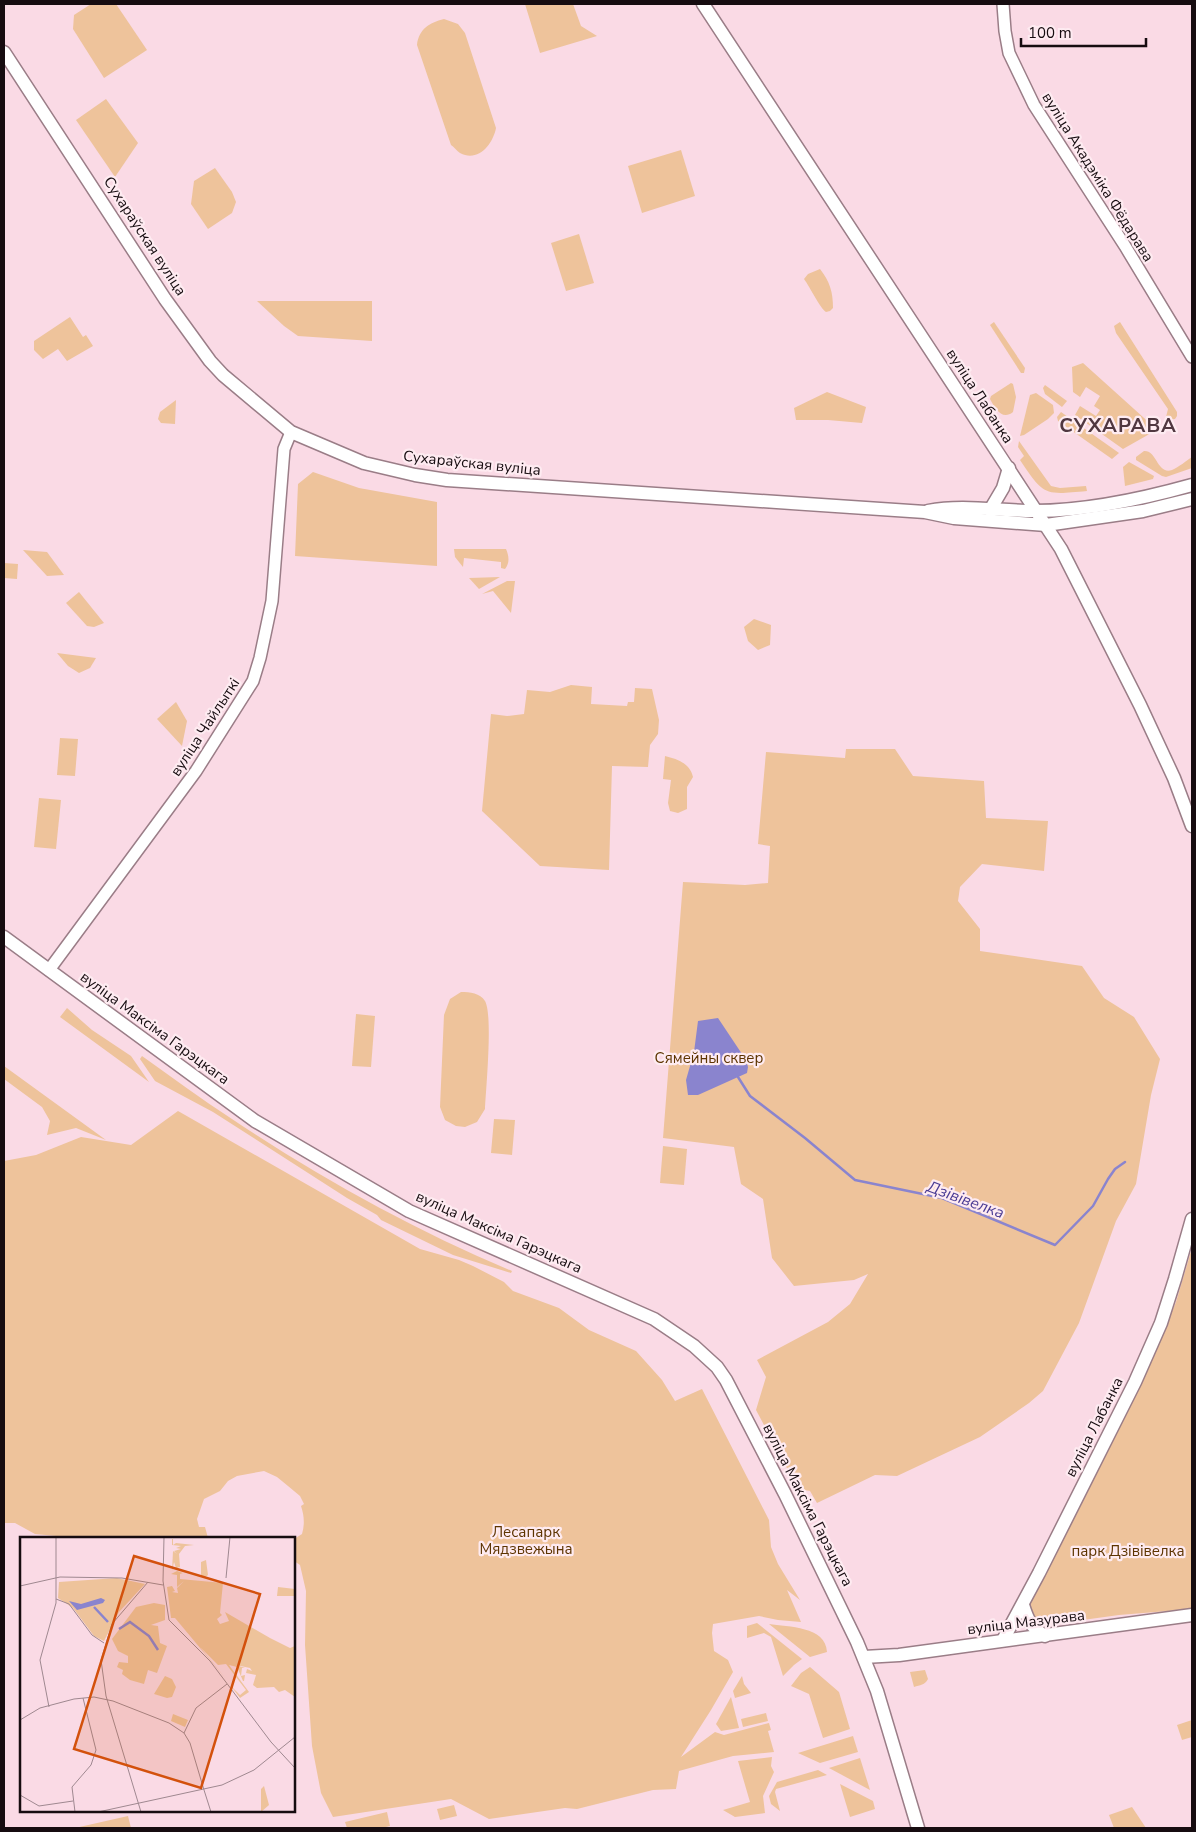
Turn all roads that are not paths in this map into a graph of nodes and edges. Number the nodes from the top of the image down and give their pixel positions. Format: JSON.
{"nodes":[{"id":1,"x":703,"y":4,"type":"edge"},
{"id":2,"x":1004,"y":4,"type":"edge"},
{"id":3,"x":4,"y":52,"type":"edge"},
{"id":4,"x":1192,"y":357,"type":"edge"},
{"id":5,"x":291,"y":432,"type":"junction"},
{"id":6,"x":1009,"y":468,"type":"junction"},
{"id":7,"x":1192,"y":485,"type":"edge"},
{"id":8,"x":1192,"y":499,"type":"edge"},
{"id":9,"x":990,"y":510,"type":"junction"},
{"id":10,"x":1036,"y":511,"type":"junction"},
{"id":11,"x":926,"y":512,"type":"junction"},
{"id":12,"x":1078,"y":520,"type":"junction"},
{"id":13,"x":1046,"y":525,"type":"junction"},
{"id":14,"x":1061,"y":549,"type":"junction"},
{"id":15,"x":1192,"y":826,"type":"edge"},
{"id":16,"x":4,"y":937,"type":"edge"},
{"id":17,"x":49,"y":970,"type":"junction"},
{"id":18,"x":1192,"y":1219,"type":"edge"},
{"id":19,"x":1023,"y":1605,"type":"junction"},
{"id":20,"x":1192,"y":1615,"type":"edge"},
{"id":21,"x":1045,"y":1636,"type":"junction"},
{"id":22,"x":1003,"y":1640,"type":"junction"},
{"id":23,"x":864,"y":1657,"type":"junction"},
{"id":24,"x":918,"y":1828,"type":"edge"}],
"edges":[{"from":1,"to":6,"type":"main road","name":"вуліца Лабанка"},
{"from":2,"to":4,"type":"street","name":"вуліца Акадэміка Фёдарава"},
{"from":3,"to":5,"type":"main road","name":"Сухараўская вуліца"},
{"from":5,"to":11,"type":"main road","name":"Сухараўская вуліца"},
{"from":5,"to":17,"type":"street","name":"вуліца Чайлыткі"},
{"from":6,"to":9,"type":"main road"},
{"from":6,"to":10,"type":"main road","name":"вуліца Лабанка"},
{"from":7,"to":10,"type":"main road","name":"Сухараўская вуліца"},
{"from":8,"to":12,"type":"main road","name":"Сухараўская вуліца"},
{"from":9,"to":10,"type":"main road","name":"Сухараўская вуліца"},
{"from":9,"to":11,"type":"main road","name":"Сухараўская вуліца"},
{"from":10,"to":13,"type":"main road","name":"вуліца Лабанка"},
{"from":11,"to":13,"type":"main road","name":"Сухараўская вуліца"},
{"from":12,"to":13,"type":"main road","name":"Сухараўская вуліца"},
{"from":12,"to":14,"type":"main road"},
{"from":13,"to":14,"type":"main road","name":"вуліца Лабанка"},
{"from":14,"to":15,"type":"main road","name":"вуліца Лабанка"},
{"from":16,"to":17,"type":"main road","name":"вуліца Максіма Гарэцкага"},
{"from":17,"to":23,"type":"main road","name":"вуліца Максіма Гарэцкага"},
{"from":18,"to":19,"type":"main road","name":"вуліца Лабанка"},
{"from":19,"to":21,"type":"main road"},
{"from":19,"to":22,"type":"main road","name":"вуліца Лабанка"},
{"from":20,"to":21,"type":"main road","name":"вуліца Мазурава"},
{"from":21,"to":22,"type":"main road","name":"вуліца Мазурава"},
{"from":22,"to":23,"type":"main road","name":"вуліца Мазурава"},
{"from":23,"to":24,"type":"main road"}]}
